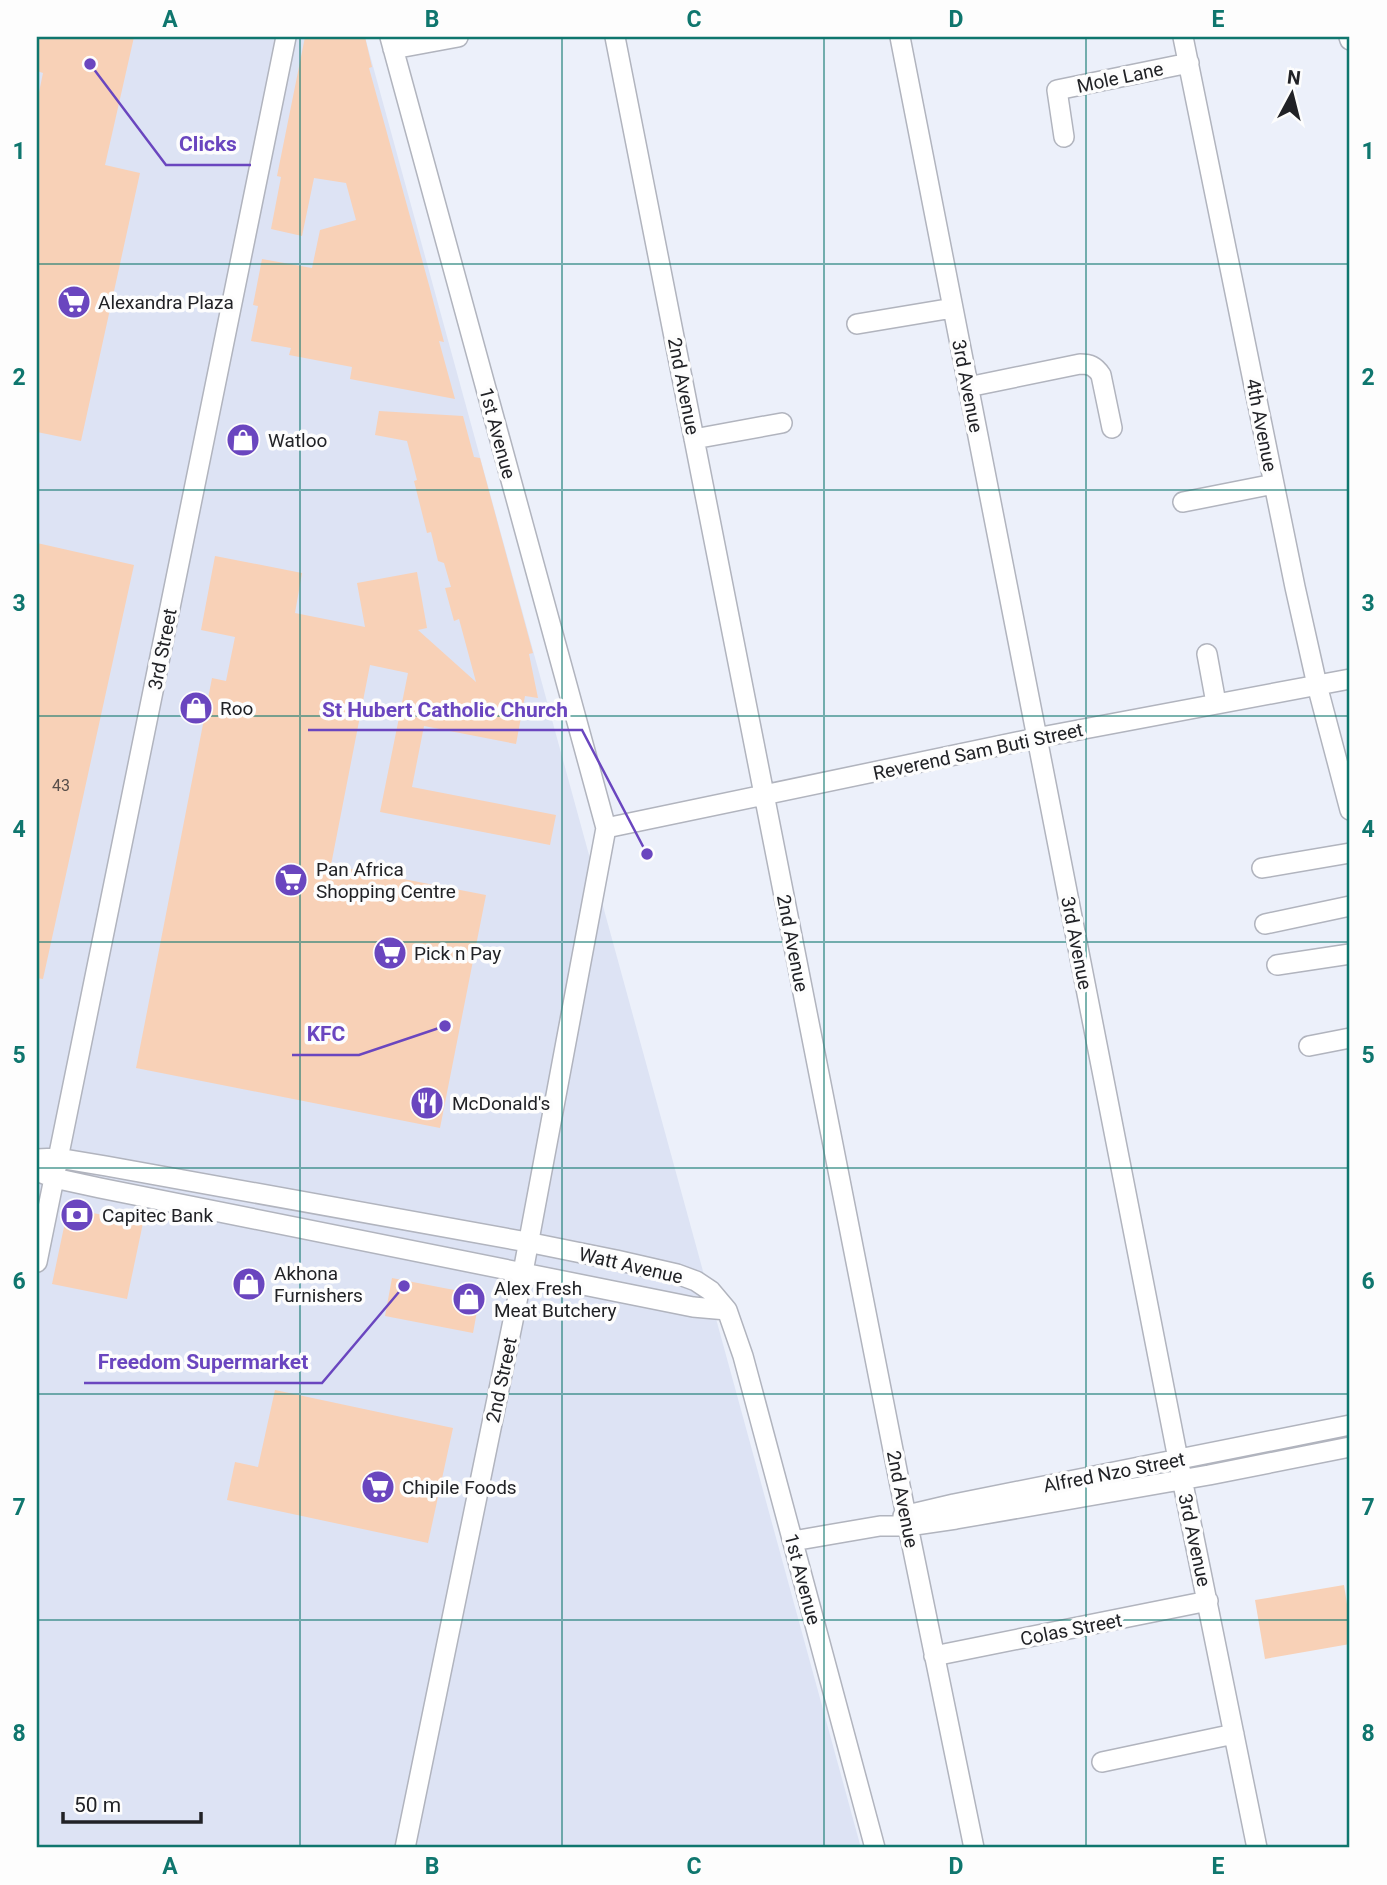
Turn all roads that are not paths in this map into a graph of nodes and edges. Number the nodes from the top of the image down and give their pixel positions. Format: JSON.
{"nodes":[{"id":1,"x":286,"y":37,"type":"edge"},
{"id":2,"x":458,"y":37,"type":"edge"},
{"id":3,"x":615,"y":37,"type":"edge"},
{"id":4,"x":900,"y":37,"type":"edge"},
{"id":5,"x":1183,"y":37,"type":"edge"},
{"id":6,"x":392,"y":43,"type":"edge"},
{"id":7,"x":1189,"y":63,"type":"junction"},
{"id":8,"x":1064,"y":136,"type":"dead end"},
{"id":9,"x":953,"y":308,"type":"junction"},
{"id":10,"x":857,"y":324,"type":"dead end"},
{"id":11,"x":968,"y":387,"type":"junction"},
{"id":12,"x":782,"y":423,"type":"dead end"},
{"id":13,"x":1112,"y":428,"type":"dead end"},
{"id":14,"x":694,"y":439,"type":"junction"},
{"id":15,"x":1274,"y":484,"type":"junction"},
{"id":16,"x":1183,"y":502,"type":"dead end"},
{"id":17,"x":1207,"y":654,"type":"dead end"},
{"id":18,"x":1350,"y":679,"type":"edge"},
{"id":19,"x":1317,"y":685,"type":"junction"},
{"id":20,"x":1216,"y":703,"type":"junction"},
{"id":21,"x":1036,"y":738,"type":"junction"},
{"id":22,"x":764,"y":795,"type":"junction"},
{"id":23,"x":1350,"y":810,"type":"edge"},
{"id":24,"x":606,"y":828,"type":"junction"},
{"id":25,"x":1350,"y":853,"type":"edge"},
{"id":26,"x":1262,"y":868,"type":"dead end"},
{"id":27,"x":1350,"y":906,"type":"edge"},
{"id":28,"x":1265,"y":924,"type":"dead end"},
{"id":29,"x":1350,"y":954,"type":"edge"},
{"id":30,"x":1277,"y":965,"type":"dead end"},
{"id":31,"x":1350,"y":1038,"type":"edge"},
{"id":32,"x":1309,"y":1046,"type":"dead end"},
{"id":33,"x":37,"y":1158,"type":"edge"},
{"id":34,"x":58,"y":1158,"type":"junction"},
{"id":35,"x":45,"y":1175,"type":"edge"},
{"id":36,"x":527,"y":1242,"type":"junction"},
{"id":37,"x":37,"y":1262,"type":"edge"},
{"id":38,"x":523,"y":1272,"type":"junction"},
{"id":39,"x":727,"y":1310,"type":"junction"},
{"id":40,"x":1350,"y":1425,"type":"edge"},
{"id":41,"x":1350,"y":1447,"type":"edge"},
{"id":42,"x":1178,"y":1460,"type":"junction"},
{"id":43,"x":1182,"y":1480,"type":"junction"},
{"id":44,"x":907,"y":1521,"type":"junction"},
{"id":45,"x":793,"y":1541,"type":"junction"},
{"id":46,"x":1208,"y":1601,"type":"junction"},
{"id":47,"x":934,"y":1656,"type":"junction"},
{"id":48,"x":1234,"y":1734,"type":"junction"},
{"id":49,"x":1102,"y":1762,"type":"dead end"},
{"id":50,"x":405,"y":1848,"type":"edge"},
{"id":51,"x":875,"y":1848,"type":"edge"},
{"id":52,"x":974,"y":1848,"type":"edge"},
{"id":53,"x":1257,"y":1848,"type":"edge"}],
"edges":[{"from":1,"to":34,"type":"street","name":"3rd Street"},
{"from":2,"to":6,"type":"street"},
{"from":3,"to":14,"type":"street","name":"2nd Avenue"},
{"from":4,"to":9,"type":"street","name":"3rd Avenue"},
{"from":5,"to":7,"type":"street","name":"4th Avenue"},
{"from":6,"to":24,"type":"street","name":"1st Avenue"},
{"from":7,"to":8,"type":"street","name":"Mole Lane"},
{"from":7,"to":15,"type":"street","name":"4th Avenue"},
{"from":9,"to":10,"type":"street"},
{"from":9,"to":11,"type":"street","name":"3rd Avenue"},
{"from":11,"to":13,"type":"street"},
{"from":11,"to":21,"type":"street","name":"3rd Avenue"},
{"from":12,"to":14,"type":"street"},
{"from":14,"to":22,"type":"street","name":"2nd Avenue"},
{"from":15,"to":16,"type":"street"},
{"from":15,"to":19,"type":"street","name":"4th Avenue"},
{"from":17,"to":20,"type":"street"},
{"from":18,"to":19,"type":"street","name":"Reverend Sam Buti Street"},
{"from":19,"to":20,"type":"street","name":"Reverend Sam Buti Street"},
{"from":19,"to":23,"type":"street","name":"4th Avenue"},
{"from":20,"to":21,"type":"street","name":"Reverend Sam Buti Street"},
{"from":21,"to":22,"type":"street","name":"Reverend Sam Buti Street"},
{"from":21,"to":42,"type":"street","name":"3rd Avenue"},
{"from":22,"to":24,"type":"street","name":"Reverend Sam Buti Street"},
{"from":22,"to":44,"type":"street","name":"2nd Avenue"},
{"from":24,"to":36,"type":"street","name":"2nd Street"},
{"from":25,"to":26,"type":"street"},
{"from":27,"to":28,"type":"street"},
{"from":29,"to":30,"type":"street"},
{"from":31,"to":32,"type":"street"},
{"from":33,"to":34,"type":"street","name":"Watt Avenue"},
{"from":34,"to":35,"type":"street","name":"3rd Street"},
{"from":34,"to":36,"type":"street","name":"Watt Avenue"},
{"from":35,"to":37,"type":"street","name":"3rd Street"},
{"from":35,"to":38,"type":"street","name":"Watt Avenue"},
{"from":36,"to":38,"type":"street","name":"2nd Street"},
{"from":36,"to":39,"type":"street","name":"Watt Avenue"},
{"from":38,"to":39,"type":"street","name":"Watt Avenue"},
{"from":38,"to":50,"type":"street","name":"2nd Street"},
{"from":39,"to":45,"type":"street","name":"1st Avenue"},
{"from":40,"to":42,"type":"street","name":"Alfred Nzo Street"},
{"from":41,"to":43,"type":"street","name":"Alfred Nzo Street"},
{"from":42,"to":43,"type":"street","name":"3rd Avenue"},
{"from":42,"to":44,"type":"street","name":"Alfred Nzo Street"},
{"from":43,"to":44,"type":"street","name":"Alfred Nzo Street"},
{"from":43,"to":46,"type":"street","name":"3rd Avenue"},
{"from":44,"to":45,"type":"street","name":"Alfred Nzo Street"},
{"from":44,"to":47,"type":"street","name":"2nd Avenue"},
{"from":45,"to":51,"type":"street","name":"1st Avenue"},
{"from":46,"to":47,"type":"street","name":"Colas Street"},
{"from":46,"to":48,"type":"street","name":"3rd Avenue"},
{"from":47,"to":52,"type":"street","name":"2nd Avenue"},
{"from":48,"to":49,"type":"street"},
{"from":48,"to":53,"type":"street","name":"3rd Avenue"}]}
